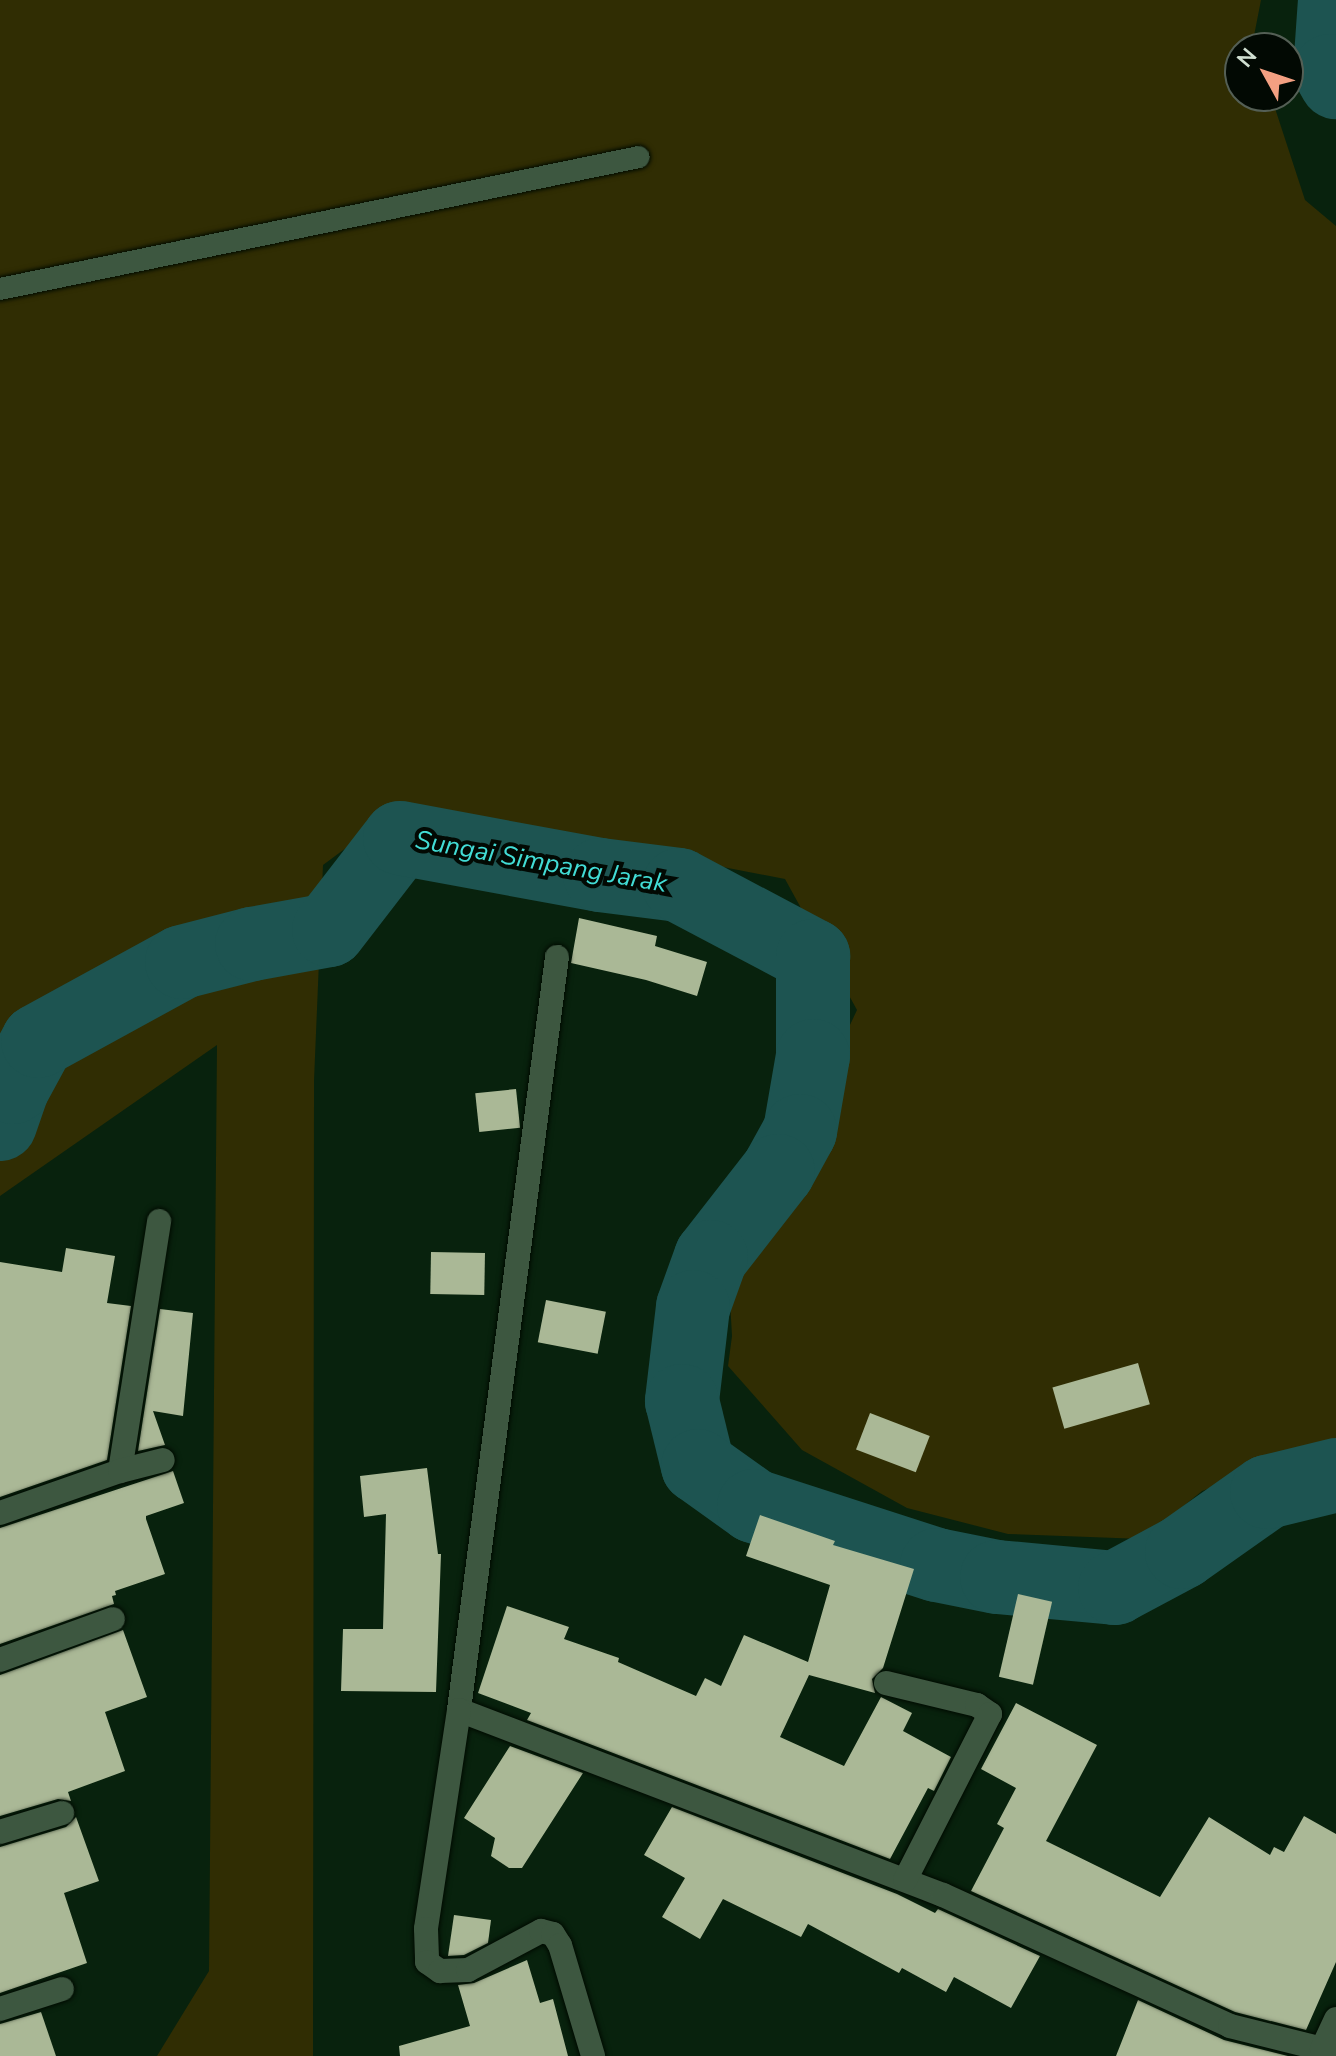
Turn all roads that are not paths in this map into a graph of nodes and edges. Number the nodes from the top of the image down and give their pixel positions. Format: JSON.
{"nodes":[{"id":1,"x":639,"y":157,"type":"dead end"},
{"id":2,"x":0,"y":289,"type":"edge"},
{"id":3,"x":557,"y":957,"type":"dead end"},
{"id":4,"x":159,"y":1221,"type":"dead end"},
{"id":5,"x":163,"y":1460,"type":"dead end"},
{"id":6,"x":120,"y":1471,"type":"junction"},
{"id":7,"x":0,"y":1513,"type":"edge"},
{"id":8,"x":113,"y":1619,"type":"dead end"},
{"id":9,"x":0,"y":1660,"type":"edge"},
{"id":10,"x":886,"y":1683,"type":"dead end"},
{"id":11,"x":459,"y":1710,"type":"junction"},
{"id":12,"x":62,"y":1813,"type":"dead end"},
{"id":13,"x":0,"y":1832,"type":"edge"},
{"id":14,"x":905,"y":1880,"type":"junction"},
{"id":15,"x":62,"y":1989,"type":"dead end"},
{"id":16,"x":0,"y":2009,"type":"edge"},
{"id":17,"x":1336,"y":2019,"type":"edge"},
{"id":18,"x":1329,"y":2048,"type":"edge"},
{"id":19,"x":593,"y":2056,"type":"edge"}],
"edges":[{"from":1,"to":2,"type":"lane"},
{"from":3,"to":11,"type":"street"},
{"from":4,"to":6,"type":"street"},
{"from":5,"to":6,"type":"street"},
{"from":6,"to":7,"type":"street"},
{"from":8,"to":9,"type":"street"},
{"from":10,"to":14,"type":"street"},
{"from":11,"to":14,"type":"street"},
{"from":11,"to":19,"type":"street"},
{"from":12,"to":13,"type":"street"},
{"from":14,"to":18,"type":"street"},
{"from":15,"to":16,"type":"street"},
{"from":17,"to":18,"type":"street"}]}
